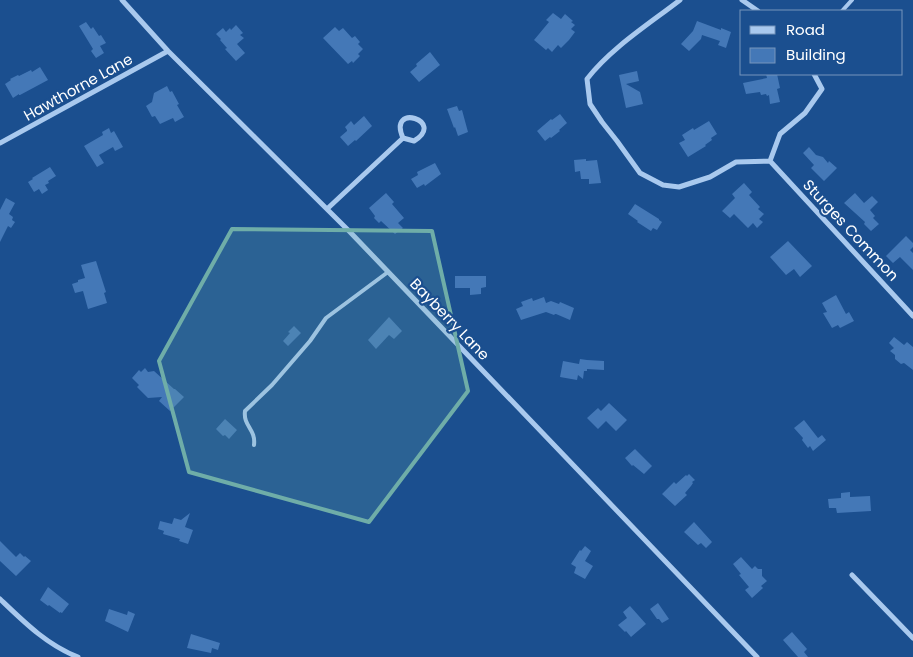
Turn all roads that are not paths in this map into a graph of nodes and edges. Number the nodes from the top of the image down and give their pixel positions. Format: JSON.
{"nodes":[{"id":1,"x":122,"y":0,"type":"edge"},
{"id":2,"x":680,"y":0,"type":"edge"},
{"id":3,"x":742,"y":0,"type":"edge"},
{"id":4,"x":852,"y":0,"type":"edge"},
{"id":5,"x":757,"y":10,"type":"edge"},
{"id":6,"x":843,"y":10,"type":"edge"},
{"id":7,"x":168,"y":52,"type":"junction"},
{"id":8,"x":815,"y":75,"type":"edge"},
{"id":9,"x":403,"y":138,"type":"junction"},
{"id":10,"x":0,"y":144,"type":"edge"},
{"id":11,"x":770,"y":161,"type":"junction"},
{"id":12,"x":327,"y":209,"type":"junction"},
{"id":13,"x":388,"y":272,"type":"junction"},
{"id":14,"x":913,"y":316,"type":"edge"},
{"id":15,"x":254,"y":445,"type":"dead end"},
{"id":16,"x":852,"y":575,"type":"dead end"},
{"id":17,"x":0,"y":600,"type":"edge"},
{"id":18,"x":913,"y":638,"type":"edge"},
{"id":19,"x":78,"y":657,"type":"edge"},
{"id":20,"x":757,"y":657,"type":"edge"}],
"edges":[{"from":1,"to":7,"type":"street","name":"Bayberry Lane"},
{"from":2,"to":11,"type":"street"},
{"from":3,"to":5,"type":"street"},
{"from":4,"to":6,"type":"lane"},
{"from":7,"to":10,"type":"street","name":"Hawthorne Lane"},
{"from":7,"to":12,"type":"street","name":"Bayberry Lane"},
{"from":8,"to":11,"type":"street"},
{"from":9,"to":9,"type":"street"},
{"from":9,"to":12,"type":"street"},
{"from":11,"to":14,"type":"street","name":"Sturges Common"},
{"from":12,"to":13,"type":"street","name":"Bayberry Lane"},
{"from":13,"to":15,"type":"lane"},
{"from":13,"to":20,"type":"street","name":"Bayberry Lane"},
{"from":16,"to":18,"type":"street"},
{"from":17,"to":19,"type":"street"}]}
